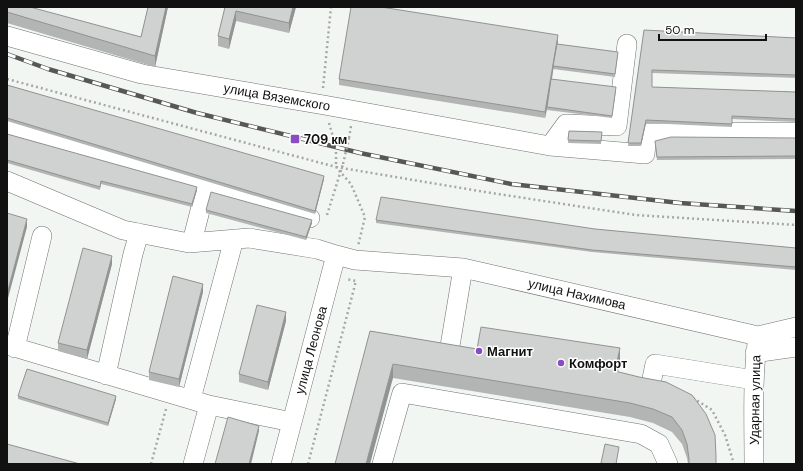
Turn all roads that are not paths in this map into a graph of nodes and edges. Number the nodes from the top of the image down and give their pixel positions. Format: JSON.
{"nodes":[{"id":1,"x":7,"y":36,"type":"edge"},
{"id":2,"x":627,"y":44,"type":"dead end"},
{"id":3,"x":7,"y":128,"type":"edge"},
{"id":4,"x":796,"y":132,"type":"edge"},
{"id":5,"x":550,"y":146,"type":"junction"},
{"id":6,"x":7,"y":181,"type":"edge"},
{"id":7,"x":206,"y":187,"type":"junction"},
{"id":8,"x":310,"y":218,"type":"edge"},
{"id":9,"x":138,"y":233,"type":"junction"},
{"id":10,"x":42,"y":236,"type":"dead end"},
{"id":11,"x":234,"y":239,"type":"junction"},
{"id":12,"x":192,"y":242,"type":"junction"},
{"id":13,"x":336,"y":255,"type":"junction"},
{"id":14,"x":463,"y":268,"type":"junction"},
{"id":15,"x":796,"y":328,"type":"edge"},
{"id":16,"x":756,"y":344,"type":"junction"},
{"id":17,"x":11,"y":347,"type":"edge"},
{"id":18,"x":796,"y":347,"type":"edge"},
{"id":19,"x":448,"y":358,"type":"edge"},
{"id":20,"x":106,"y":375,"type":"junction"},
{"id":21,"x":754,"y":380,"type":"junction"},
{"id":22,"x":649,"y":393,"type":"edge"},
{"id":23,"x":191,"y":399,"type":"junction"},
{"id":24,"x":209,"y":405,"type":"junction"},
{"id":25,"x":292,"y":422,"type":"junction"},
{"id":26,"x":193,"y":464,"type":"edge"},
{"id":27,"x":281,"y":464,"type":"edge"},
{"id":28,"x":382,"y":464,"type":"edge"},
{"id":29,"x":668,"y":464,"type":"edge"},
{"id":30,"x":754,"y":464,"type":"edge"}],
"edges":[{"from":1,"to":5,"type":"street","name":"улица Вяземского"},
{"from":2,"to":5,"type":"street"},
{"from":3,"to":7,"type":"street"},
{"from":4,"to":5,"type":"street","name":"улица Вяземского"},
{"from":6,"to":9,"type":"street"},
{"from":7,"to":8,"type":"street"},
{"from":7,"to":12,"type":"street"},
{"from":9,"to":12,"type":"street"},
{"from":9,"to":20,"type":"street"},
{"from":10,"to":17,"type":"street"},
{"from":11,"to":12,"type":"street"},
{"from":11,"to":13,"type":"street"},
{"from":11,"to":23,"type":"street"},
{"from":13,"to":14,"type":"street","name":"улица Нахимова"},
{"from":13,"to":25,"type":"street","name":"улица Леонова"},
{"from":14,"to":16,"type":"street","name":"улица Нахимова"},
{"from":14,"to":19,"type":"street"},
{"from":15,"to":16,"type":"street","name":"улица Нахимова"},
{"from":16,"to":18,"type":"street"},
{"from":16,"to":21,"type":"street","name":"Ударная улица"},
{"from":17,"to":20,"type":"street"},
{"from":20,"to":23,"type":"street"},
{"from":21,"to":22,"type":"street"},
{"from":21,"to":30,"type":"street","name":"Ударная улица"},
{"from":23,"to":24,"type":"street"},
{"from":24,"to":25,"type":"street"},
{"from":24,"to":26,"type":"street"},
{"from":25,"to":27,"type":"street","name":"улица Леонова"},
{"from":28,"to":29,"type":"street"}]}
